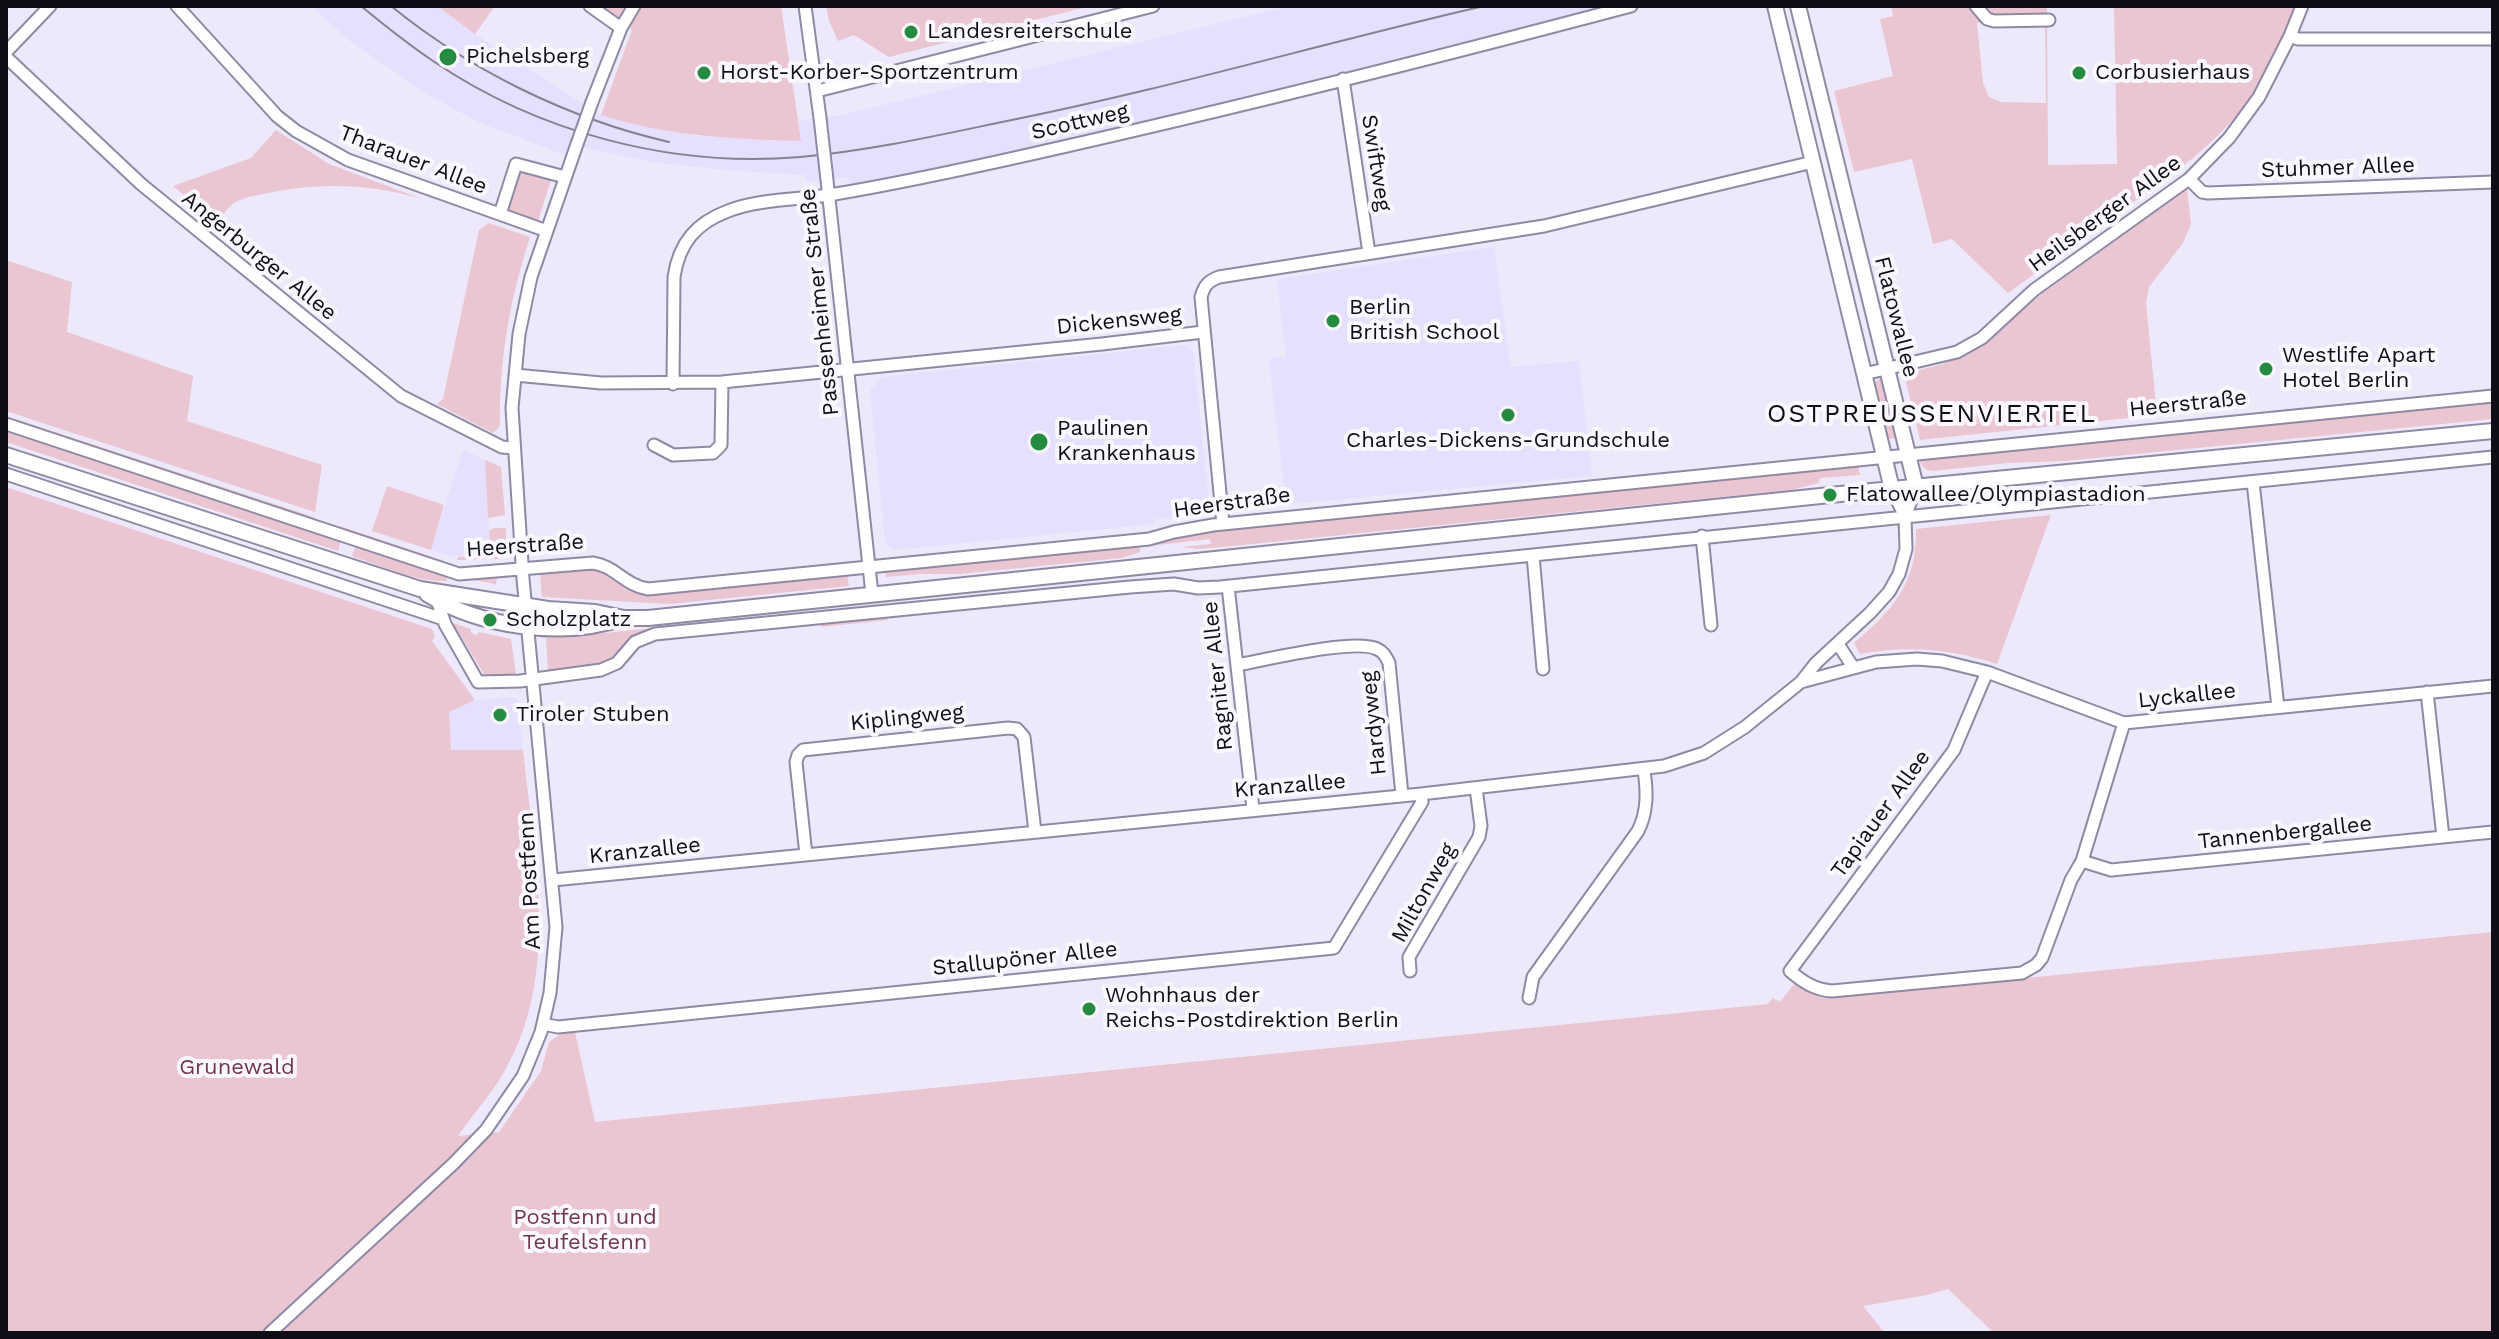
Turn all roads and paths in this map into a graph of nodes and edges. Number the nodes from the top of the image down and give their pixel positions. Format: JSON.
{"nodes":[{"id":1,"x":50,"y":6,"type":"edge"},
{"id":2,"x":177,"y":6,"type":"edge"},
{"id":3,"x":590,"y":6,"type":"edge"},
{"id":4,"x":634,"y":6,"type":"edge"},
{"id":5,"x":805,"y":6,"type":"edge"},
{"id":6,"x":1153,"y":6,"type":"edge"},
{"id":7,"x":1631,"y":6,"type":"edge"},
{"id":8,"x":1775,"y":6,"type":"edge"},
{"id":9,"x":1798,"y":6,"type":"edge"},
{"id":10,"x":1976,"y":6,"type":"edge"},
{"id":11,"x":2302,"y":6,"type":"edge"},
{"id":12,"x":2049,"y":20,"type":"dead end"},
{"id":13,"x":621,"y":28,"type":"junction"},
{"id":14,"x":2290,"y":36,"type":"junction"},
{"id":15,"x":2493,"y":39,"type":"edge"},
{"id":16,"x":6,"y":54,"type":"edge"},
{"id":17,"x":1343,"y":79,"type":"junction"},
{"id":18,"x":817,"y":91,"type":"junction"},
{"id":19,"x":1834,"y":157,"type":"junction"},
{"id":20,"x":1813,"y":162,"type":"junction"},
{"id":21,"x":565,"y":177,"type":"junction"},
{"id":22,"x":2189,"y":179,"type":"junction"},
{"id":23,"x":2493,"y":182,"type":"edge"},
{"id":24,"x":829,"y":195,"type":"junction"},
{"id":25,"x":500,"y":214,"type":"junction"},
{"id":26,"x":547,"y":231,"type":"junction"},
{"id":27,"x":1369,"y":253,"type":"junction"},
{"id":28,"x":1203,"y":332,"type":"junction"},
{"id":29,"x":848,"y":369,"type":"junction"},
{"id":30,"x":1886,"y":370,"type":"junction"},
{"id":31,"x":1864,"y":374,"type":"junction"},
{"id":32,"x":515,"y":375,"type":"junction"},
{"id":33,"x":722,"y":382,"type":"junction"},
{"id":34,"x":673,"y":384,"type":"junction"},
{"id":35,"x":2493,"y":396,"type":"edge"},
{"id":36,"x":6,"y":424,"type":"edge"},
{"id":37,"x":2493,"y":431,"type":"edge"},
{"id":38,"x":654,"y":445,"type":"dead end"},
{"id":39,"x":513,"y":448,"type":"junction"},
{"id":40,"x":1906,"y":454,"type":"junction"},
{"id":41,"x":6,"y":455,"type":"edge"},
{"id":42,"x":1884,"y":456,"type":"junction"},
{"id":43,"x":2493,"y":457,"type":"edge"},
{"id":44,"x":6,"y":474,"type":"edge"},
{"id":45,"x":2253,"y":482,"type":"junction"},
{"id":46,"x":1916,"y":487,"type":"junction"},
{"id":47,"x":1892,"y":489,"type":"junction"},
{"id":48,"x":1905,"y":517,"type":"junction"},
{"id":49,"x":1223,"y":524,"type":"junction"},
{"id":50,"x":1702,"y":536,"type":"junction"},
{"id":51,"x":1533,"y":555,"type":"junction"},
{"id":52,"x":869,"y":566,"type":"junction"},
{"id":53,"x":522,"y":570,"type":"junction"},
{"id":54,"x":1228,"y":586,"type":"junction"},
{"id":55,"x":420,"y":589,"type":"junction"},
{"id":56,"x":872,"y":594,"type":"junction"},
{"id":57,"x":437,"y":600,"type":"junction"},
{"id":58,"x":526,"y":606,"type":"junction"},
{"id":59,"x":624,"y":618,"type":"junction"},
{"id":60,"x":443,"y":619,"type":"junction"},
{"id":61,"x":1711,"y":625,"type":"dead end"},
{"id":62,"x":528,"y":627,"type":"junction"},
{"id":63,"x":1838,"y":644,"type":"junction"},
{"id":64,"x":1237,"y":665,"type":"junction"},
{"id":65,"x":1853,"y":667,"type":"junction"},
{"id":66,"x":1543,"y":669,"type":"dead end"},
{"id":67,"x":1987,"y":672,"type":"junction"},
{"id":68,"x":533,"y":679,"type":"junction"},
{"id":69,"x":1801,"y":682,"type":"junction"},
{"id":70,"x":2493,"y":686,"type":"edge"},
{"id":71,"x":2427,"y":692,"type":"junction"},
{"id":72,"x":2278,"y":707,"type":"junction"},
{"id":73,"x":2124,"y":723,"type":"junction"},
{"id":74,"x":1644,"y":770,"type":"junction"},
{"id":75,"x":1476,"y":788,"type":"junction"},
{"id":76,"x":1421,"y":794,"type":"junction"},
{"id":77,"x":1402,"y":795,"type":"junction"},
{"id":78,"x":1253,"y":809,"type":"junction"},
{"id":79,"x":1035,"y":832,"type":"junction"},
{"id":80,"x":2493,"y":832,"type":"edge"},
{"id":81,"x":2443,"y":837,"type":"junction"},
{"id":82,"x":806,"y":855,"type":"junction"},
{"id":83,"x":2082,"y":861,"type":"junction"},
{"id":84,"x":553,"y":880,"type":"junction"},
{"id":85,"x":1410,"y":971,"type":"dead end"},
{"id":86,"x":1529,"y":998,"type":"dead end"},
{"id":87,"x":543,"y":1024,"type":"junction"},
{"id":88,"x":270,"y":1333,"type":"edge"}],
"edges":[{"from":1,"to":16,"type":"street"},
{"from":2,"to":25,"type":"street","name":"Tharauer Allee"},
{"from":3,"to":13,"type":"street"},
{"from":4,"to":13,"type":"street","name":"Am Postfenn"},
{"from":5,"to":18,"type":"street","name":"Passenheimer Straße"},
{"from":6,"to":18,"type":"street"},
{"from":7,"to":17,"type":"street","name":"Scottweg"},
{"from":8,"to":20,"type":"main road","name":"Flatowallee"},
{"from":9,"to":19,"type":"main road","name":"Flatowallee"},
{"from":10,"to":12,"type":"street"},
{"from":11,"to":14,"type":"street","name":"Heilsberger Allee"},
{"from":13,"to":21,"type":"street","name":"Am Postfenn","bridge":true},
{"from":14,"to":15,"type":"street"},
{"from":14,"to":22,"type":"street","name":"Heilsberger Allee"},
{"from":16,"to":39,"type":"street","name":"Angerburger Allee"},
{"from":17,"to":24,"type":"street","name":"Scottweg"},
{"from":17,"to":27,"type":"street","name":"Swiftweg"},
{"from":18,"to":24,"type":"street","name":"Passenheimer Straße","bridge":true},
{"from":19,"to":20,"type":"main road"},
{"from":19,"to":30,"type":"main road","name":"Flatowallee"},
{"from":20,"to":27,"type":"street","name":"Dickensweg"},
{"from":20,"to":31,"type":"main road","name":"Flatowallee"},
{"from":21,"to":25,"type":"street","name":"Tharauer Allee"},
{"from":21,"to":26,"type":"street","name":"Am Postfenn"},
{"from":22,"to":23,"type":"street","name":"Stuhmer Allee"},
{"from":22,"to":30,"type":"street","name":"Heilsberger Allee"},
{"from":24,"to":29,"type":"street","name":"Passenheimer Straße"},
{"from":24,"to":34,"type":"street","name":"Scottweg"},
{"from":25,"to":26,"type":"street","name":"Tharauer Allee"},
{"from":26,"to":32,"type":"street","name":"Am Postfenn"},
{"from":27,"to":28,"type":"street","name":"Dickensweg"},
{"from":28,"to":29,"type":"street","name":"Dickensweg"},
{"from":28,"to":49,"type":"street"},
{"from":29,"to":33,"type":"street","name":"Dickensweg"},
{"from":29,"to":52,"type":"street","name":"Passenheimer Straße"},
{"from":30,"to":31,"type":"street","name":"Heilsberger Allee"},
{"from":30,"to":40,"type":"main road","name":"Flatowallee"},
{"from":31,"to":42,"type":"main road","name":"Flatowallee"},
{"from":32,"to":34,"type":"street","name":"Dickensweg"},
{"from":32,"to":39,"type":"street","name":"Am Postfenn"},
{"from":33,"to":34,"type":"street","name":"Dickensweg"},
{"from":33,"to":38,"type":"street"},
{"from":35,"to":40,"type":"street","name":"Heerstraße"},
{"from":36,"to":53,"type":"street","name":"Heerstraße"},
{"from":37,"to":46,"type":"main road","name":"Heerstraße"},
{"from":39,"to":53,"type":"street","name":"Am Postfenn"},
{"from":40,"to":42,"type":"street","name":"Heerstraße"},
{"from":40,"to":46,"type":"main road","name":"Flatowallee"},
{"from":41,"to":55,"type":"main road","name":"Heerstraße"},
{"from":42,"to":47,"type":"main road","name":"Flatowallee"},
{"from":42,"to":49,"type":"street","name":"Heerstraße"},
{"from":43,"to":45,"type":"street"},
{"from":44,"to":60,"type":"street"},
{"from":45,"to":48,"type":"street"},
{"from":45,"to":72,"type":"street"},
{"from":46,"to":47,"type":"main road","name":"Heerstraße"},
{"from":46,"to":48,"type":"street"},
{"from":47,"to":48,"type":"street"},
{"from":47,"to":56,"type":"main road","name":"Heerstraße"},
{"from":48,"to":50,"type":"street"},
{"from":48,"to":63,"type":"street","name":"Kranzallee"},
{"from":49,"to":52,"type":"street","name":"Heerstraße"},
{"from":50,"to":51,"type":"street"},
{"from":50,"to":61,"type":"street"},
{"from":51,"to":54,"type":"street"},
{"from":51,"to":66,"type":"street"},
{"from":52,"to":53,"type":"street","name":"Heerstraße"},
{"from":52,"to":56,"type":"street","name":"Passenheimer Straße"},
{"from":53,"to":58,"type":"street","name":"Am Postfenn"},
{"from":54,"to":64,"type":"street","name":"Ragniter Allee"},
{"from":54,"to":68,"type":"street"},
{"from":55,"to":57,"type":"main road","name":"Heerstraße"},
{"from":55,"to":58,"type":"main road","name":"Heerstraße"},
{"from":56,"to":59,"type":"main road","name":"Heerstraße"},
{"from":57,"to":60,"type":"street"},
{"from":57,"to":62,"type":"main road","name":"Heerstraße"},
{"from":58,"to":59,"type":"main road","name":"Heerstraße"},
{"from":58,"to":62,"type":"street","name":"Am Postfenn"},
{"from":59,"to":62,"type":"main road","name":"Heerstraße"},
{"from":60,"to":68,"type":"street"},
{"from":62,"to":68,"type":"street","name":"Am Postfenn"},
{"from":63,"to":65,"type":"street"},
{"from":63,"to":69,"type":"street","name":"Kranzallee"},
{"from":64,"to":77,"type":"street","name":"Hardyweg"},
{"from":64,"to":78,"type":"street","name":"Ragniter Allee"},
{"from":65,"to":67,"type":"street","name":"Lyckallee"},
{"from":65,"to":69,"type":"street","name":"Lyckallee"},
{"from":67,"to":73,"type":"street","name":"Lyckallee"},
{"from":67,"to":83,"type":"street","name":"Tapiauer Allee"},
{"from":68,"to":84,"type":"street","name":"Am Postfenn"},
{"from":69,"to":74,"type":"street","name":"Kranzallee"},
{"from":70,"to":71,"type":"street","name":"Lyckallee"},
{"from":71,"to":72,"type":"street","name":"Lyckallee"},
{"from":71,"to":81,"type":"street"},
{"from":72,"to":73,"type":"street","name":"Lyckallee"},
{"from":73,"to":83,"type":"street"},
{"from":74,"to":75,"type":"street","name":"Kranzallee"},
{"from":74,"to":86,"type":"street"},
{"from":75,"to":76,"type":"street","name":"Kranzallee"},
{"from":75,"to":85,"type":"street","name":"Miltonweg"},
{"from":76,"to":77,"type":"street","name":"Kranzallee"},
{"from":76,"to":87,"type":"street","name":"Stallupöner Allee"},
{"from":77,"to":78,"type":"street","name":"Kranzallee"},
{"from":78,"to":79,"type":"street","name":"Kranzallee"},
{"from":79,"to":82,"type":"street","name":"Kranzallee"},
{"from":79,"to":82,"type":"street","name":"Kiplingweg"},
{"from":80,"to":81,"type":"street","name":"Tannenbergallee"},
{"from":81,"to":83,"type":"street","name":"Tannenbergallee"},
{"from":82,"to":84,"type":"street","name":"Kranzallee"},
{"from":84,"to":87,"type":"street","name":"Am Postfenn"},
{"from":87,"to":88,"type":"street","name":"Am Postfenn"}]}
